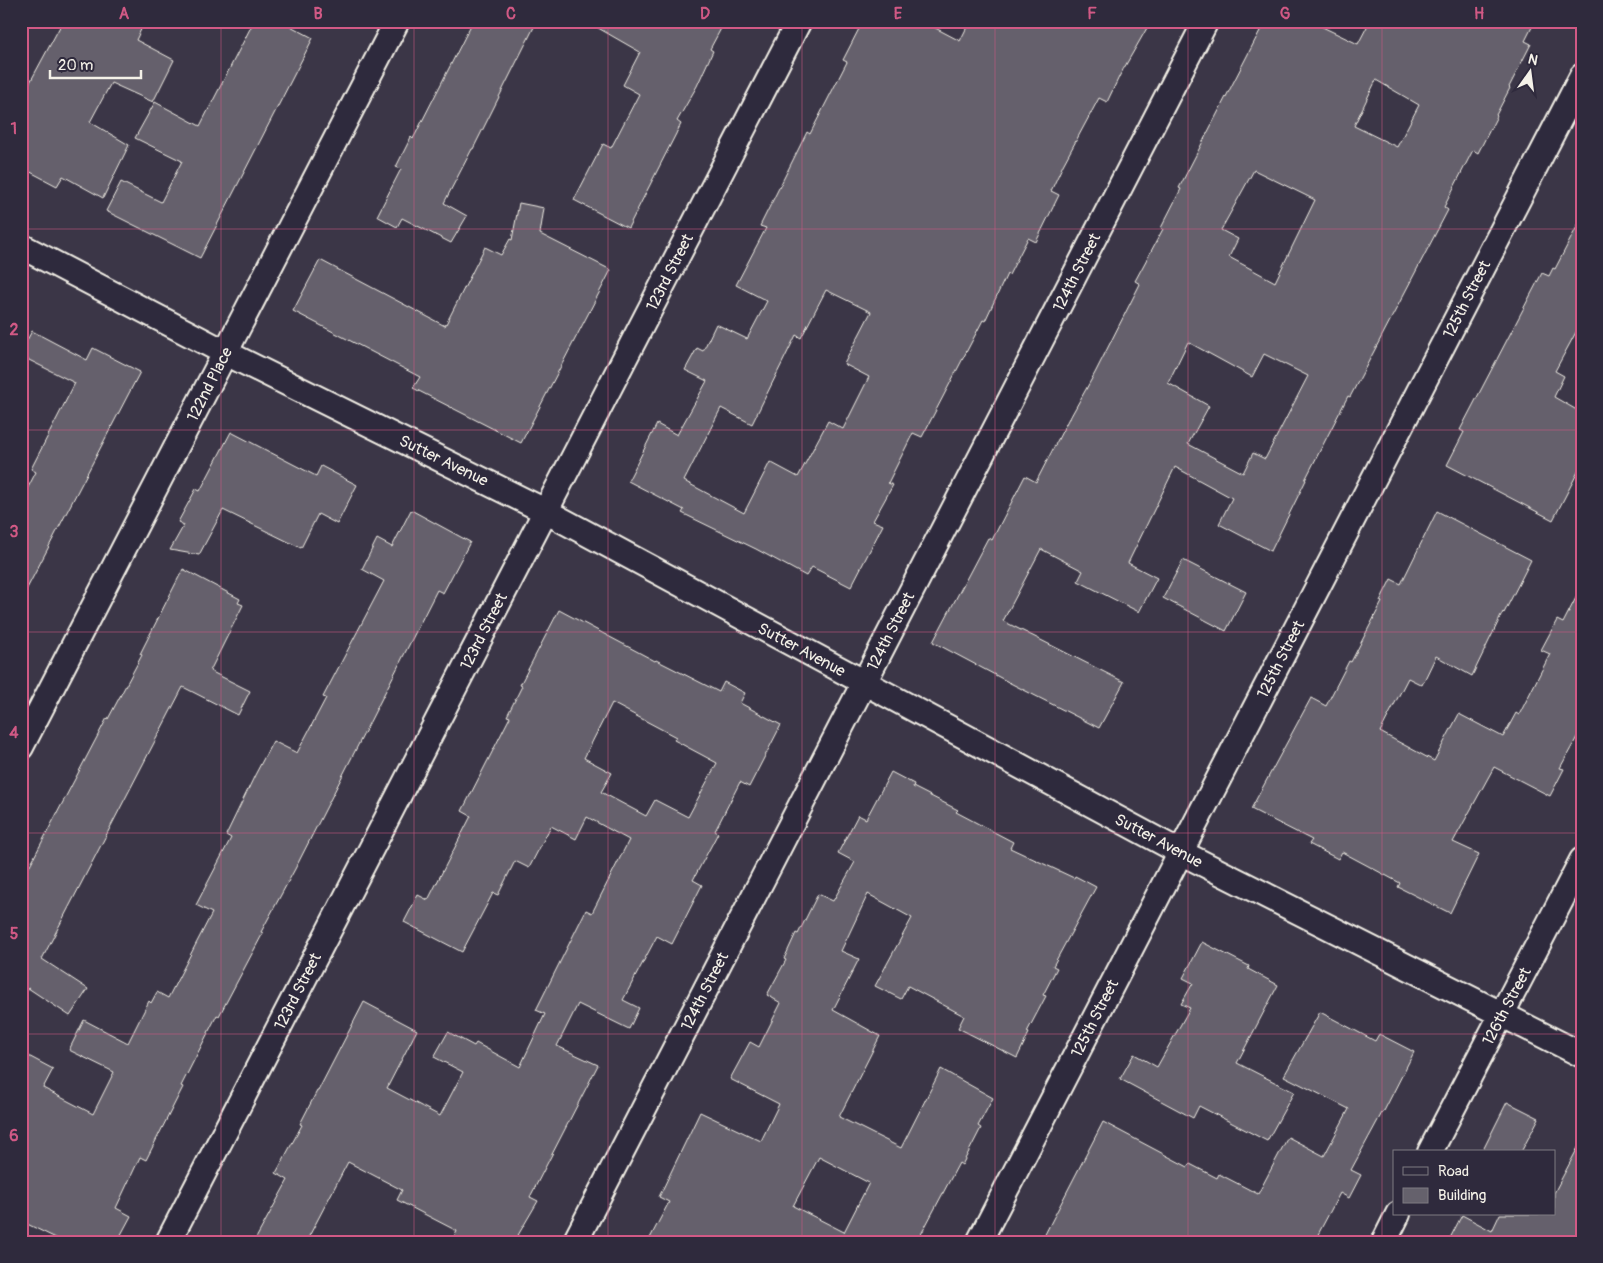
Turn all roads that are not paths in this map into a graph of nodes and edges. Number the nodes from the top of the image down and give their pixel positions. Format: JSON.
{"nodes":[{"id":1,"x":397,"y":21,"type":"edge"},
{"id":2,"x":799,"y":21,"type":"edge"},
{"id":3,"x":1206,"y":21,"type":"edge"},
{"id":4,"x":1582,"y":76,"type":"edge"},
{"id":5,"x":21,"y":246,"type":"edge"},
{"id":6,"x":226,"y":353,"type":"junction"},
{"id":7,"x":546,"y":511,"type":"junction"},
{"id":8,"x":863,"y":682,"type":"junction"},
{"id":9,"x":21,"y":747,"type":"edge"},
{"id":10,"x":1180,"y":852,"type":"junction"},
{"id":11,"x":1582,"y":860,"type":"edge"},
{"id":12,"x":1502,"y":1013,"type":"junction"},
{"id":13,"x":1582,"y":1055,"type":"edge"},
{"id":14,"x":1431,"y":1150,"type":"edge"},
{"id":15,"x":1397,"y":1216,"type":"edge"},
{"id":16,"x":168,"y":1242,"type":"edge"},
{"id":17,"x":574,"y":1242,"type":"edge"},
{"id":18,"x":979,"y":1242,"type":"edge"},
{"id":19,"x":1384,"y":1242,"type":"edge"}],
"edges":[{"from":1,"to":6,"type":"street","name":"122nd Place"},
{"from":2,"to":7,"type":"street","name":"123rd Street"},
{"from":3,"to":8,"type":"street","name":"124th Street"},
{"from":4,"to":10,"type":"street","name":"125th Street"},
{"from":5,"to":6,"type":"street","name":"Sutter Avenue"},
{"from":6,"to":7,"type":"street","name":"Sutter Avenue"},
{"from":6,"to":9,"type":"street","name":"122nd Place"},
{"from":7,"to":8,"type":"street","name":"Sutter Avenue"},
{"from":7,"to":16,"type":"street","name":"123rd Street"},
{"from":8,"to":10,"type":"street","name":"Sutter Avenue"},
{"from":8,"to":17,"type":"street","name":"124th Street"},
{"from":10,"to":12,"type":"street","name":"Sutter Avenue"},
{"from":10,"to":18,"type":"street","name":"125th Street"},
{"from":11,"to":12,"type":"street","name":"126th Street"},
{"from":12,"to":13,"type":"street","name":"Sutter Avenue"},
{"from":12,"to":14,"type":"street","name":"126th Street"},
{"from":15,"to":19,"type":"street"}]}
